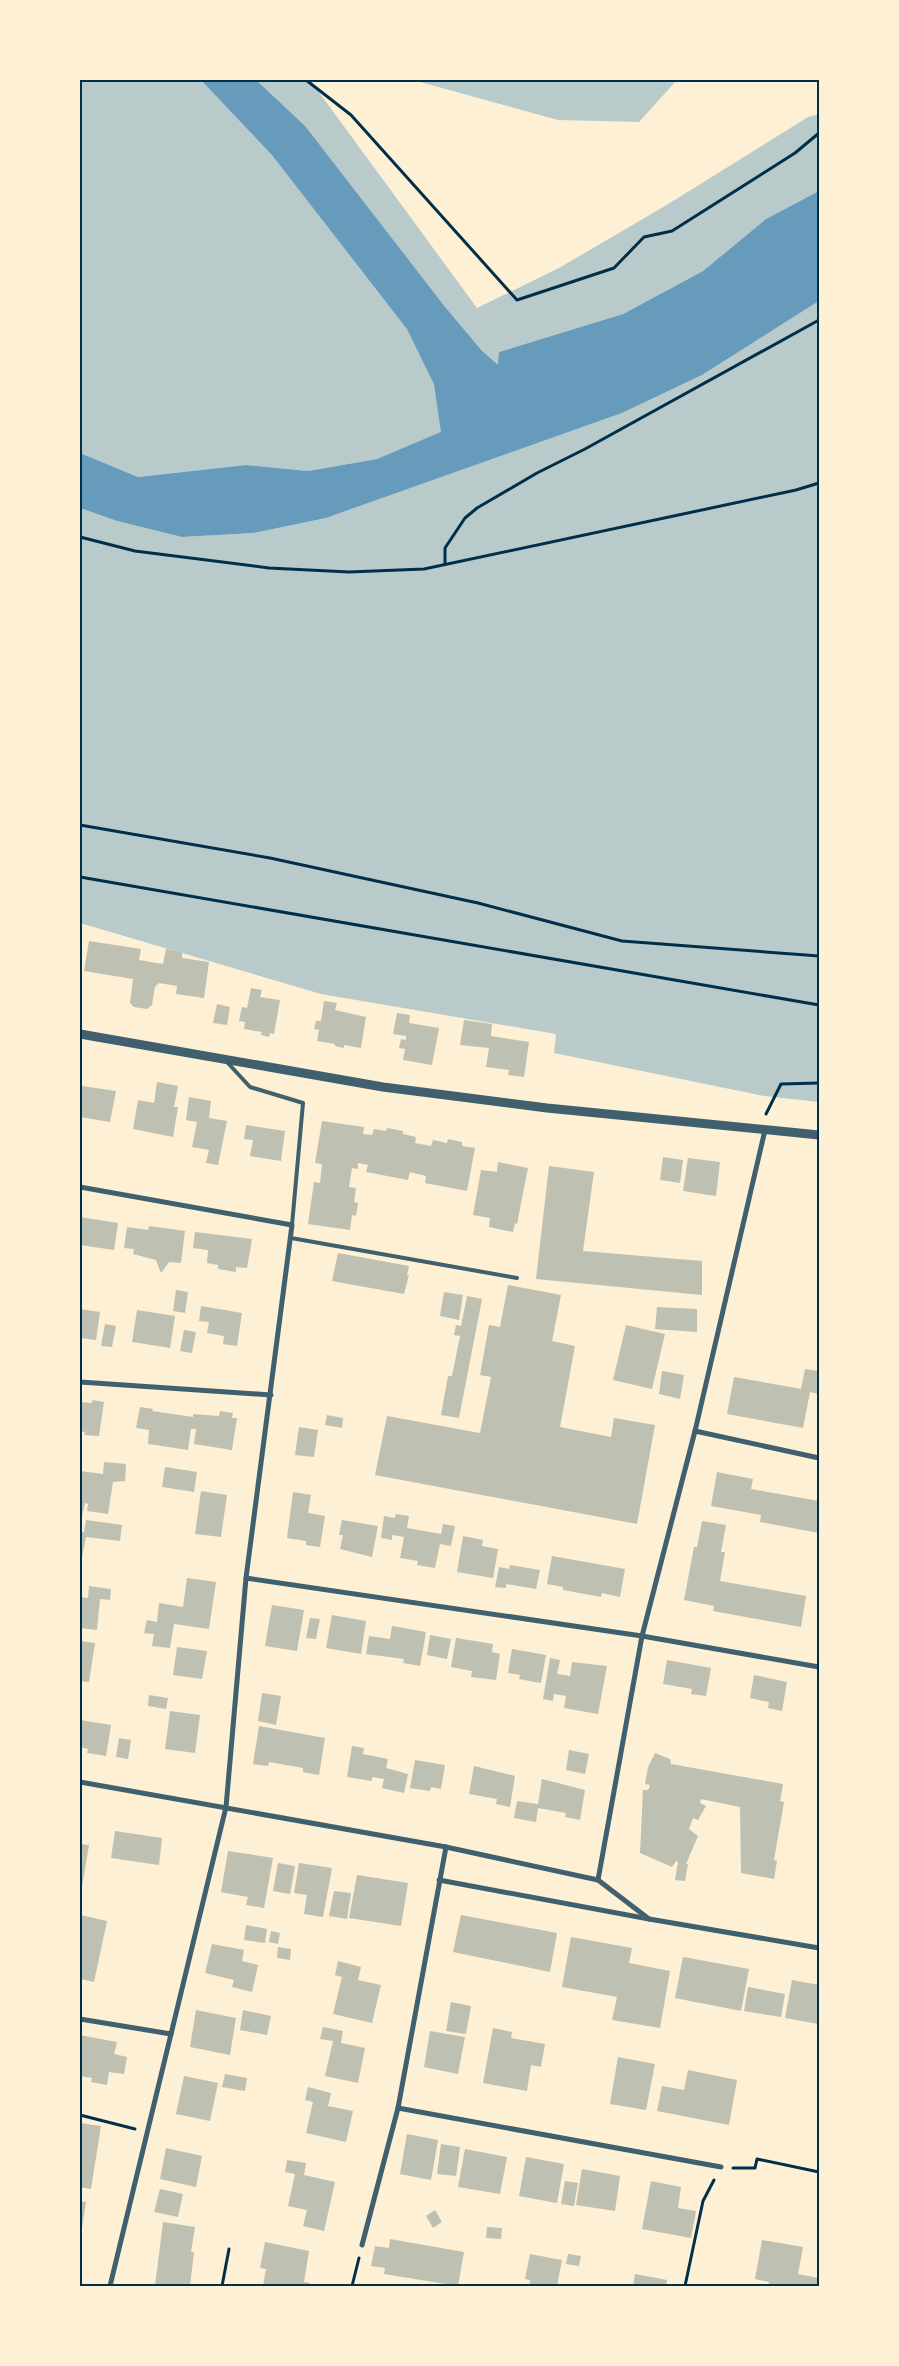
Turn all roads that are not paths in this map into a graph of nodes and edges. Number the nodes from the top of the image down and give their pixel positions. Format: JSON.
{"nodes":[{"id":1,"x":80,"y":1034,"type":"edge"},
{"id":2,"x":224,"y":1059,"type":"junction"},
{"id":3,"x":765,"y":1130,"type":"junction"},
{"id":4,"x":819,"y":1135,"type":"edge"},
{"id":5,"x":80,"y":1187,"type":"edge"},
{"id":6,"x":292,"y":1226,"type":"junction"},
{"id":7,"x":291,"y":1238,"type":"junction"},
{"id":8,"x":517,"y":1278,"type":"dead end"},
{"id":9,"x":80,"y":1382,"type":"edge"},
{"id":10,"x":270,"y":1395,"type":"junction"},
{"id":11,"x":696,"y":1431,"type":"junction"},
{"id":12,"x":819,"y":1458,"type":"edge"},
{"id":13,"x":246,"y":1578,"type":"junction"},
{"id":14,"x":642,"y":1636,"type":"junction"},
{"id":15,"x":819,"y":1667,"type":"edge"},
{"id":16,"x":80,"y":1782,"type":"edge"},
{"id":17,"x":226,"y":1807,"type":"junction"},
{"id":18,"x":446,"y":1847,"type":"junction"},
{"id":19,"x":439,"y":1880,"type":"junction"},
{"id":20,"x":598,"y":1880,"type":"junction"},
{"id":21,"x":649,"y":1919,"type":"junction"},
{"id":22,"x":819,"y":1948,"type":"edge"},
{"id":23,"x":80,"y":2019,"type":"edge"},
{"id":24,"x":171,"y":2034,"type":"junction"},
{"id":25,"x":398,"y":2108,"type":"junction"},
{"id":26,"x":721,"y":2168,"type":"road end"},
{"id":27,"x":362,"y":2245,"type":"road end"},
{"id":28,"x":110,"y":2286,"type":"edge"}],
"edges":[{"from":1,"to":2,"type":"street"},
{"from":2,"to":3,"type":"street"},
{"from":2,"to":6,"type":"lane"},
{"from":3,"to":4,"type":"street"},
{"from":3,"to":11,"type":"street"},
{"from":5,"to":6,"type":"street"},
{"from":6,"to":7,"type":"street"},
{"from":7,"to":8,"type":"lane"},
{"from":7,"to":10,"type":"street"},
{"from":9,"to":10,"type":"street"},
{"from":10,"to":13,"type":"street"},
{"from":11,"to":12,"type":"street"},
{"from":11,"to":14,"type":"street"},
{"from":13,"to":14,"type":"street"},
{"from":13,"to":17,"type":"street"},
{"from":14,"to":15,"type":"street"},
{"from":14,"to":20,"type":"street"},
{"from":16,"to":17,"type":"street"},
{"from":17,"to":18,"type":"street"},
{"from":17,"to":24,"type":"street"},
{"from":18,"to":19,"type":"street"},
{"from":18,"to":20,"type":"street"},
{"from":19,"to":21,"type":"street"},
{"from":19,"to":25,"type":"street"},
{"from":20,"to":21,"type":"street"},
{"from":21,"to":22,"type":"street"},
{"from":23,"to":24,"type":"street"},
{"from":24,"to":28,"type":"street"},
{"from":25,"to":26,"type":"street"},
{"from":25,"to":27,"type":"street"}]}
